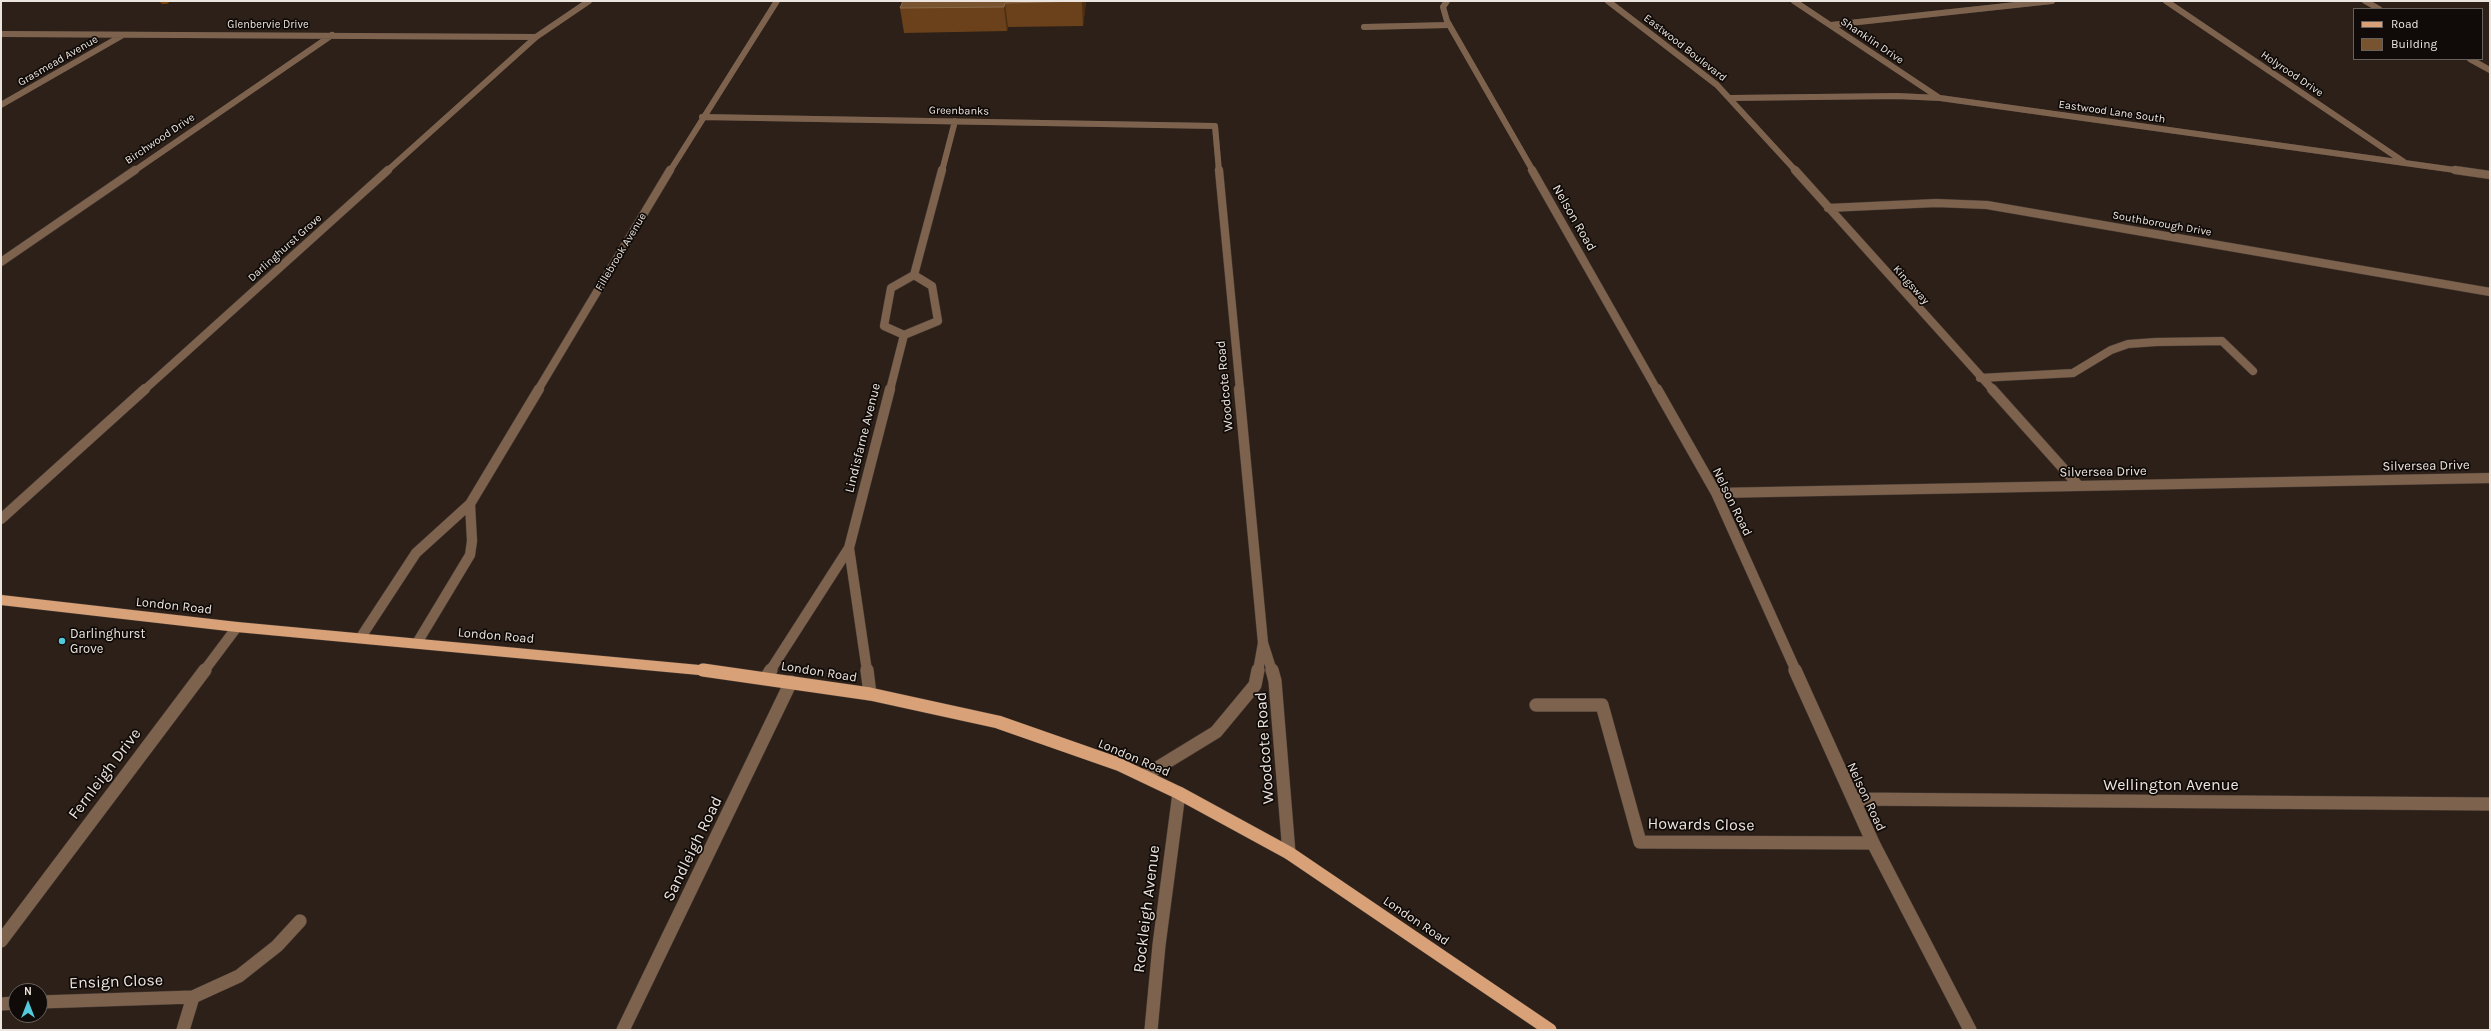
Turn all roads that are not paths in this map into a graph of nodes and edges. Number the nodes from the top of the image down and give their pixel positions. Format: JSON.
{"nodes":[{"id":1,"x":589,"y":1,"type":"edge"},
{"id":2,"x":777,"y":1,"type":"edge"},
{"id":3,"x":1447,"y":1,"type":"edge"},
{"id":4,"x":1608,"y":1,"type":"edge"},
{"id":5,"x":1794,"y":1,"type":"edge"},
{"id":6,"x":2052,"y":1,"type":"edge"},
{"id":7,"x":2166,"y":1,"type":"edge"},
{"id":8,"x":2365,"y":1,"type":"edge"},
{"id":9,"x":2377,"y":8,"type":"edge"},
{"id":10,"x":1449,"y":25,"type":"junction"},
{"id":11,"x":1831,"y":25,"type":"junction"},
{"id":12,"x":1364,"y":28,"type":"dead end"},
{"id":13,"x":1,"y":34,"type":"edge"},
{"id":14,"x":124,"y":34,"type":"junction"},
{"id":15,"x":332,"y":35,"type":"junction"},
{"id":16,"x":536,"y":37,"type":"junction"},
{"id":17,"x":2472,"y":60,"type":"edge"},
{"id":18,"x":2490,"y":70,"type":"edge"},
{"id":19,"x":1730,"y":98,"type":"junction"},
{"id":20,"x":1940,"y":98,"type":"junction"},
{"id":21,"x":1,"y":105,"type":"edge"},
{"id":22,"x":702,"y":117,"type":"junction"},
{"id":23,"x":955,"y":121,"type":"junction"},
{"id":24,"x":1216,"y":126,"type":"joint"},
{"id":25,"x":2407,"y":164,"type":"junction"},
{"id":26,"x":2490,"y":176,"type":"edge"},
{"id":27,"x":1828,"y":208,"type":"junction"},
{"id":28,"x":1,"y":262,"type":"edge"},
{"id":29,"x":914,"y":275,"type":"junction"},
{"id":30,"x":2490,"y":292,"type":"edge"},
{"id":31,"x":904,"y":335,"type":"junction"},
{"id":32,"x":2253,"y":371,"type":"dead end"},
{"id":33,"x":1980,"y":378,"type":"junction"},
{"id":34,"x":2490,"y":478,"type":"edge"},
{"id":35,"x":2078,"y":485,"type":"junction"},
{"id":36,"x":1716,"y":493,"type":"junction"},
{"id":37,"x":470,"y":504,"type":"junction"},
{"id":38,"x":1,"y":519,"type":"edge"},
{"id":39,"x":850,"y":548,"type":"junction"},
{"id":40,"x":1,"y":600,"type":"edge"},
{"id":41,"x":237,"y":627,"type":"junction"},
{"id":42,"x":362,"y":637,"type":"junction"},
{"id":43,"x":417,"y":643,"type":"junction"},
{"id":44,"x":1263,"y":643,"type":"junction"},
{"id":45,"x":766,"y":678,"type":"junction"},
{"id":46,"x":791,"y":682,"type":"junction"},
{"id":47,"x":870,"y":694,"type":"junction"},
{"id":48,"x":1536,"y":705,"type":"dead end"},
{"id":49,"x":1144,"y":776,"type":"junction"},
{"id":50,"x":1179,"y":793,"type":"junction"},
{"id":51,"x":1853,"y":799,"type":"junction"},
{"id":52,"x":2490,"y":804,"type":"edge"},
{"id":53,"x":1873,"y":843,"type":"junction"},
{"id":54,"x":1289,"y":853,"type":"junction"},
{"id":55,"x":300,"y":921,"type":"dead end"},
{"id":56,"x":1,"y":941,"type":"edge"},
{"id":57,"x":193,"y":997,"type":"junction"},
{"id":58,"x":48,"y":1002,"type":"edge"},
{"id":59,"x":183,"y":1030,"type":"edge"},
{"id":60,"x":624,"y":1030,"type":"edge"},
{"id":61,"x":1151,"y":1030,"type":"edge"},
{"id":62,"x":1550,"y":1030,"type":"edge"},
{"id":63,"x":1970,"y":1030,"type":"edge"}],
"edges":[{"from":1,"to":16,"type":"street","name":"Darlinghurst Grove"},
{"from":2,"to":22,"type":"street","name":"Fillebrook Avenue"},
{"from":3,"to":10,"type":"street","name":"Nelson Road"},
{"from":4,"to":19,"type":"street","name":"Eastwood Boulevard"},
{"from":5,"to":11,"type":"street","name":"Shanklin Drive"},
{"from":6,"to":11,"type":"street"},
{"from":7,"to":25,"type":"street","name":"Holyrood Drive"},
{"from":8,"to":9,"type":"street"},
{"from":10,"to":12,"type":"street"},
{"from":10,"to":36,"type":"street","name":"Nelson Road"},
{"from":11,"to":20,"type":"street","name":"Shanklin Drive"},
{"from":13,"to":14,"type":"street","name":"Glenbervie Drive"},
{"from":14,"to":15,"type":"street","name":"Glenbervie Drive"},
{"from":14,"to":21,"type":"street","name":"Grasmead Avenue"},
{"from":15,"to":16,"type":"street","name":"Glenbervie Drive"},
{"from":15,"to":28,"type":"street","name":"Birchwood Drive"},
{"from":16,"to":38,"type":"street","name":"Darlinghurst Grove"},
{"from":17,"to":18,"type":"street"},
{"from":19,"to":20,"type":"street","name":"Eastwood Lane South"},
{"from":19,"to":27,"type":"street","name":"Kingsway"},
{"from":20,"to":25,"type":"street","name":"Eastwood Lane South"},
{"from":22,"to":23,"type":"street","name":"Greenbanks"},
{"from":22,"to":37,"type":"street","name":"Fillebrook Avenue"},
{"from":23,"to":24,"type":"street","name":"Greenbanks"},
{"from":23,"to":29,"type":"street"},
{"from":24,"to":44,"type":"street","name":"Woodcote Road"},
{"from":25,"to":26,"type":"street","name":"Eastwood Lane South"},
{"from":27,"to":30,"type":"street","name":"Southborough Drive"},
{"from":27,"to":33,"type":"street","name":"Kingsway"},
{"from":29,"to":31,"type":"street"},
{"from":29,"to":31,"type":"street"},
{"from":31,"to":39,"type":"street","name":"Lindisfarne Avenue"},
{"from":32,"to":33,"type":"street"},
{"from":33,"to":35,"type":"street","name":"Kingsway"},
{"from":34,"to":35,"type":"street","name":"Silversea Drive"},
{"from":35,"to":36,"type":"street","name":"Silversea Drive"},
{"from":36,"to":51,"type":"street","name":"Nelson Road"},
{"from":37,"to":42,"type":"street","name":"Fillebrook Avenue"},
{"from":37,"to":43,"type":"street"},
{"from":39,"to":45,"type":"street","name":"Lindisfarne Avenue"},
{"from":39,"to":47,"type":"street","name":"Lindisfarne Avenue"},
{"from":40,"to":41,"type":"main road","name":"London Road"},
{"from":41,"to":42,"type":"main road","name":"London Road"},
{"from":41,"to":56,"type":"street","name":"Fernleigh Drive"},
{"from":42,"to":43,"type":"main road","name":"London Road"},
{"from":43,"to":45,"type":"main road","name":"London Road"},
{"from":44,"to":49,"type":"street","name":"Woodcote Road"},
{"from":44,"to":54,"type":"street","name":"Woodcote Road"},
{"from":45,"to":46,"type":"main road","name":"London Road"},
{"from":46,"to":47,"type":"main road","name":"London Road"},
{"from":46,"to":60,"type":"street","name":"Sandleigh Road"},
{"from":47,"to":49,"type":"main road","name":"London Road"},
{"from":48,"to":53,"type":"street","name":"Howards Close"},
{"from":49,"to":50,"type":"main road","name":"London Road"},
{"from":50,"to":54,"type":"main road","name":"London Road"},
{"from":50,"to":61,"type":"street","name":"Rockleigh Avenue"},
{"from":51,"to":52,"type":"street","name":"Wellington Avenue"},
{"from":51,"to":53,"type":"street","name":"Nelson Road"},
{"from":53,"to":63,"type":"street","name":"Nelson Road"},
{"from":54,"to":62,"type":"main road","name":"London Road"},
{"from":55,"to":57,"type":"street","name":"Ensign Close"},
{"from":57,"to":58,"type":"street","name":"Ensign Close"},
{"from":57,"to":59,"type":"street"}]}
